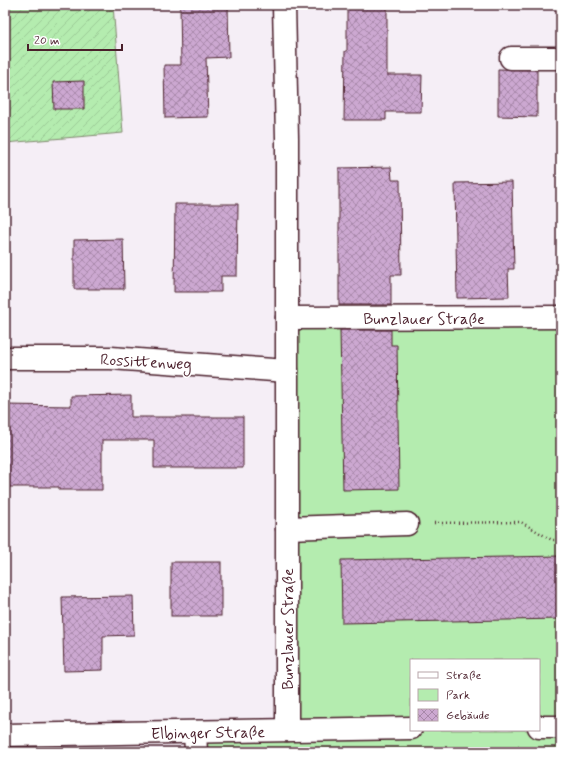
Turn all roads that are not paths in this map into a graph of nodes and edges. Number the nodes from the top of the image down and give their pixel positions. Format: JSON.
{"nodes":[{"id":1,"x":284,"y":5,"type":"edge"},
{"id":2,"x":511,"y":58,"type":"dead end"},
{"id":3,"x":561,"y":58,"type":"edge"},
{"id":4,"x":561,"y":317,"type":"edge"},
{"id":5,"x":287,"y":318,"type":"junction"},
{"id":6,"x":5,"y":358,"type":"edge"},
{"id":7,"x":287,"y":371,"type":"junction"},
{"id":8,"x":407,"y":524,"type":"road end"},
{"id":9,"x":287,"y":528,"type":"junction"},
{"id":10,"x":540,"y":727,"type":"edge"},
{"id":11,"x":561,"y":727,"type":"edge"},
{"id":12,"x":410,"y":728,"type":"edge"},
{"id":13,"x":287,"y":730,"type":"junction"},
{"id":14,"x":5,"y":735,"type":"edge"},
{"id":15,"x":196,"y":742,"type":"edge"}],
"edges":[{"from":1,"to":5,"type":"street","name":"Bunzlauer Straße"},
{"from":2,"to":3,"type":"street"},
{"from":4,"to":5,"type":"street","name":"Bunzlauer Straße"},
{"from":5,"to":7,"type":"street","name":"Bunzlauer Straße"},
{"from":6,"to":7,"type":"street","name":"Rossittenweg"},
{"from":7,"to":9,"type":"street","name":"Bunzlauer Straße"},
{"from":8,"to":9,"type":"street"},
{"from":9,"to":13,"type":"street","name":"Bunzlauer Straße"},
{"from":10,"to":11,"type":"street"},
{"from":12,"to":13,"type":"street","name":"Elbinger Straße"},
{"from":13,"to":15,"type":"street","name":"Elbinger Straße"},
{"from":14,"to":15,"type":"street","name":"Elbinger Straße"}]}
